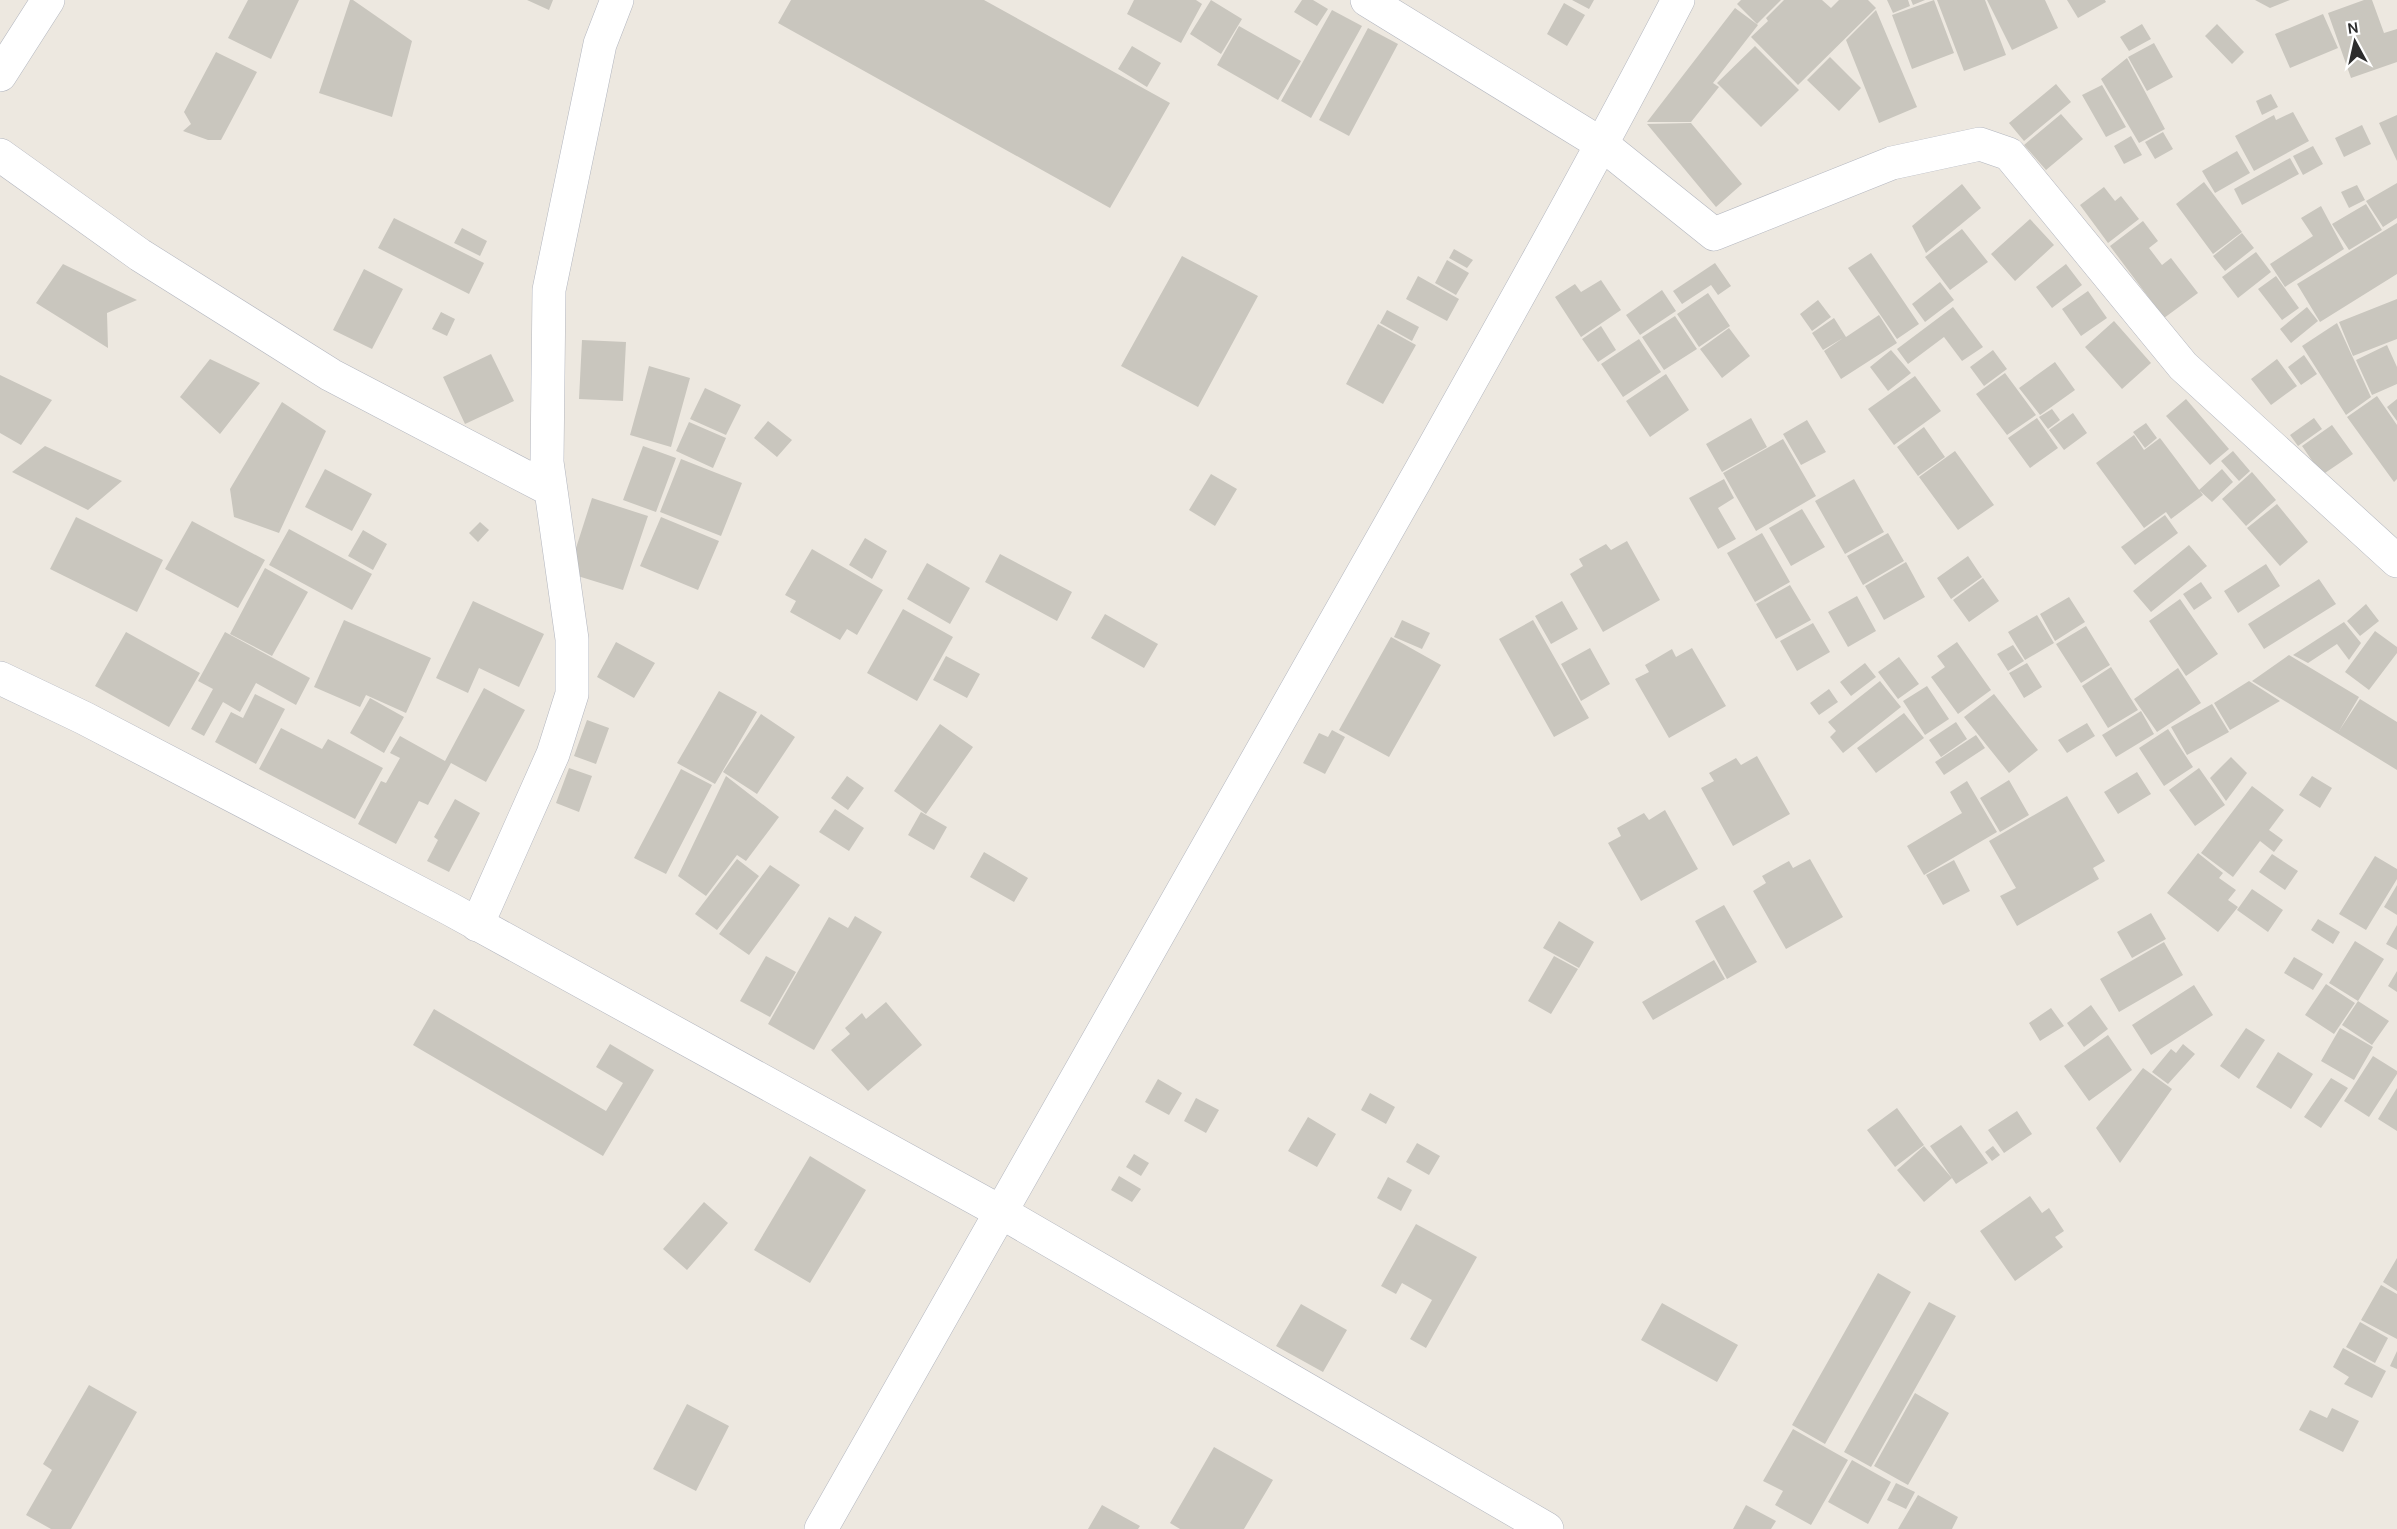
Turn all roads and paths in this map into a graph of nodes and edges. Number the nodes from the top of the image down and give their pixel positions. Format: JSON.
{"nodes":[{"id":1,"x":48,"y":0,"type":"edge"},
{"id":2,"x":617,"y":0,"type":"edge"},
{"id":3,"x":1367,"y":0,"type":"edge"},
{"id":4,"x":1678,"y":0,"type":"edge"},
{"id":5,"x":0,"y":75,"type":"edge"},
{"id":6,"x":1603,"y":145,"type":"junction"},
{"id":7,"x":0,"y":155,"type":"edge"},
{"id":8,"x":551,"y":490,"type":"junction"},
{"id":9,"x":2397,"y":561,"type":"edge"},
{"id":10,"x":0,"y":678,"type":"edge"},
{"id":11,"x":477,"y":925,"type":"junction"},
{"id":12,"x":999,"y":1212,"type":"junction"},
{"id":13,"x":821,"y":1529,"type":"edge"},
{"id":14,"x":1547,"y":1529,"type":"edge"}],
"edges":[{"from":1,"to":5,"type":"street"},
{"from":2,"to":8,"type":"street"},
{"from":3,"to":6,"type":"street"},
{"from":4,"to":6,"type":"street"},
{"from":6,"to":9,"type":"street"},
{"from":6,"to":12,"type":"street"},
{"from":7,"to":8,"type":"street"},
{"from":8,"to":11,"type":"street"},
{"from":10,"to":11,"type":"street"},
{"from":11,"to":12,"type":"street"},
{"from":12,"to":13,"type":"street"},
{"from":12,"to":14,"type":"street"}]}
